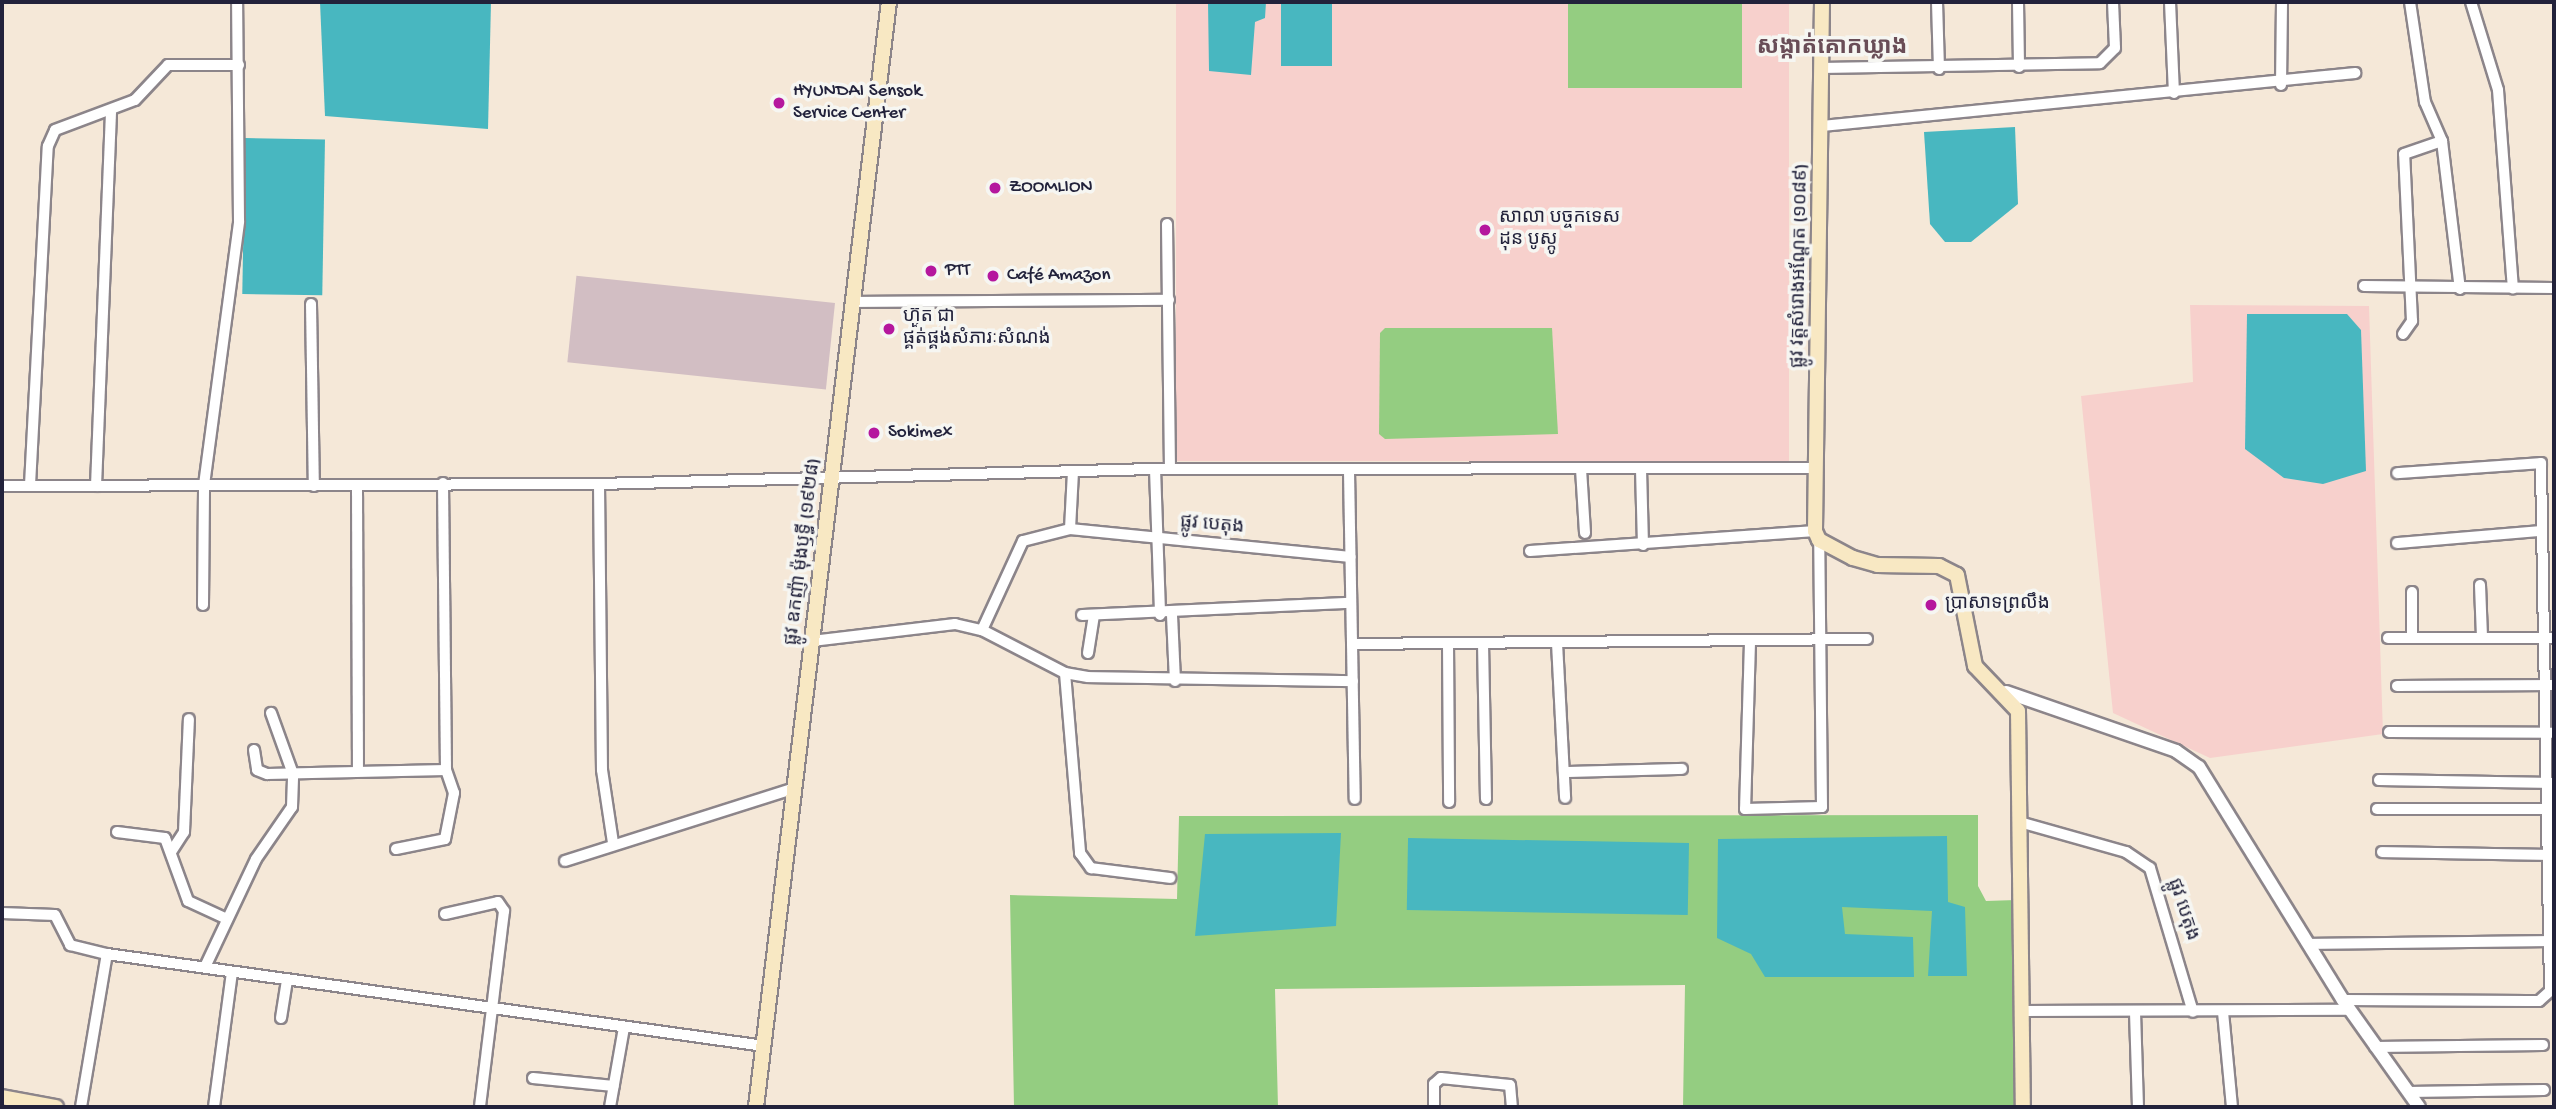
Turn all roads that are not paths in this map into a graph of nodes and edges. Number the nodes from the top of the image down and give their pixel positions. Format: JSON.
{"nodes":[{"id":1,"x":237,"y":2,"type":"edge"},
{"id":2,"x":889,"y":2,"type":"edge"},
{"id":3,"x":1822,"y":2,"type":"edge"},
{"id":4,"x":1937,"y":2,"type":"edge"},
{"id":5,"x":2018,"y":2,"type":"edge"},
{"id":6,"x":2113,"y":2,"type":"edge"},
{"id":7,"x":2170,"y":2,"type":"edge"},
{"id":8,"x":2282,"y":2,"type":"edge"},
{"id":9,"x":2410,"y":2,"type":"edge"},
{"id":10,"x":2471,"y":2,"type":"edge"},
{"id":11,"x":239,"y":65,"type":"junction"},
{"id":12,"x":2019,"y":67,"type":"junction"},
{"id":13,"x":1821,"y":68,"type":"junction"},
{"id":14,"x":1939,"y":69,"type":"junction"},
{"id":15,"x":2355,"y":73,"type":"dead end"},
{"id":16,"x":2281,"y":85,"type":"junction"},
{"id":17,"x":2174,"y":93,"type":"junction"},
{"id":18,"x":111,"y":112,"type":"junction"},
{"id":19,"x":1822,"y":126,"type":"junction"},
{"id":20,"x":2442,"y":141,"type":"junction"},
{"id":21,"x":1167,"y":224,"type":"dead end"},
{"id":22,"x":2364,"y":286,"type":"dead end"},
{"id":23,"x":2409,"y":287,"type":"junction"},
{"id":24,"x":2513,"y":288,"type":"junction"},
{"id":25,"x":2554,"y":288,"type":"edge"},
{"id":26,"x":2460,"y":289,"type":"junction"},
{"id":27,"x":1169,"y":300,"type":"junction"},
{"id":28,"x":853,"y":302,"type":"junction"},
{"id":29,"x":311,"y":304,"type":"dead end"},
{"id":30,"x":2403,"y":334,"type":"dead end"},
{"id":31,"x":1816,"y":468,"type":"junction"},
{"id":32,"x":1155,"y":469,"type":"junction"},
{"id":33,"x":1170,"y":469,"type":"junction"},
{"id":34,"x":1581,"y":469,"type":"junction"},
{"id":35,"x":1641,"y":469,"type":"junction"},
{"id":36,"x":1073,"y":471,"type":"junction"},
{"id":37,"x":1349,"y":471,"type":"junction"},
{"id":38,"x":2397,"y":473,"type":"dead end"},
{"id":39,"x":832,"y":475,"type":"junction"},
{"id":40,"x":443,"y":483,"type":"junction"},
{"id":41,"x":598,"y":484,"type":"junction"},
{"id":42,"x":30,"y":485,"type":"junction"},
{"id":43,"x":204,"y":485,"type":"junction"},
{"id":44,"x":2,"y":486,"type":"edge"},
{"id":45,"x":96,"y":486,"type":"junction"},
{"id":46,"x":314,"y":486,"type":"junction"},
{"id":47,"x":357,"y":486,"type":"junction"},
{"id":48,"x":1070,"y":529,"type":"junction"},
{"id":49,"x":2539,"y":531,"type":"junction"},
{"id":50,"x":1585,"y":533,"type":"dead end"},
{"id":51,"x":1817,"y":536,"type":"junction"},
{"id":52,"x":1157,"y":539,"type":"junction"},
{"id":53,"x":2398,"y":543,"type":"dead end"},
{"id":54,"x":1643,"y":545,"type":"junction"},
{"id":55,"x":1530,"y":551,"type":"dead end"},
{"id":56,"x":1351,"y":557,"type":"junction"},
{"id":57,"x":2480,"y":585,"type":"dead end"},
{"id":58,"x":2412,"y":592,"type":"dead end"},
{"id":59,"x":1351,"y":603,"type":"junction"},
{"id":60,"x":203,"y":605,"type":"dead end"},
{"id":61,"x":1082,"y":615,"type":"dead end"},
{"id":62,"x":1094,"y":615,"type":"junction"},
{"id":63,"x":1166,"y":615,"type":"junction"},
{"id":64,"x":982,"y":630,"type":"junction"},
{"id":65,"x":2412,"y":638,"type":"junction"},
{"id":66,"x":2482,"y":638,"type":"junction"},
{"id":67,"x":2542,"y":638,"type":"junction"},
{"id":68,"x":2554,"y":638,"type":"edge"},
{"id":69,"x":1867,"y":639,"type":"dead end"},
{"id":70,"x":2388,"y":639,"type":"dead end"},
{"id":71,"x":1822,"y":640,"type":"junction"},
{"id":72,"x":813,"y":641,"type":"junction"},
{"id":73,"x":1750,"y":642,"type":"junction"},
{"id":74,"x":1448,"y":643,"type":"junction"},
{"id":75,"x":1483,"y":643,"type":"junction"},
{"id":76,"x":1557,"y":643,"type":"junction"},
{"id":77,"x":1352,"y":644,"type":"junction"},
{"id":78,"x":1088,"y":653,"type":"dead end"},
{"id":79,"x":1065,"y":673,"type":"junction"},
{"id":80,"x":1175,"y":681,"type":"junction"},
{"id":81,"x":1353,"y":681,"type":"junction"},
{"id":82,"x":2549,"y":685,"type":"edge"},
{"id":83,"x":2398,"y":686,"type":"dead end"},
{"id":84,"x":2006,"y":692,"type":"junction"},
{"id":85,"x":271,"y":713,"type":"dead end"},
{"id":86,"x":189,"y":719,"type":"dead end"},
{"id":87,"x":2389,"y":732,"type":"dead end"},
{"id":88,"x":2549,"y":733,"type":"edge"},
{"id":89,"x":254,"y":750,"type":"dead end"},
{"id":90,"x":1682,"y":769,"type":"dead end"},
{"id":91,"x":358,"y":770,"type":"junction"},
{"id":92,"x":446,"y":770,"type":"junction"},
{"id":93,"x":1564,"y":772,"type":"junction"},
{"id":94,"x":293,"y":774,"type":"junction"},
{"id":95,"x":2379,"y":780,"type":"dead end"},
{"id":96,"x":2550,"y":783,"type":"edge"},
{"id":97,"x":795,"y":788,"type":"junction"},
{"id":98,"x":1565,"y":798,"type":"dead end"},
{"id":99,"x":1355,"y":799,"type":"dead end"},
{"id":100,"x":1486,"y":799,"type":"dead end"},
{"id":101,"x":1449,"y":802,"type":"dead end"},
{"id":102,"x":2377,"y":809,"type":"dead end"},
{"id":103,"x":2546,"y":809,"type":"junction"},
{"id":104,"x":2023,"y":823,"type":"junction"},
{"id":105,"x":117,"y":832,"type":"dead end"},
{"id":106,"x":2550,"y":833,"type":"edge"},
{"id":107,"x":613,"y":843,"type":"junction"},
{"id":108,"x":396,"y":849,"type":"dead end"},
{"id":109,"x":171,"y":852,"type":"junction"},
{"id":110,"x":2382,"y":852,"type":"dead end"},
{"id":111,"x":2547,"y":855,"type":"junction"},
{"id":112,"x":565,"y":861,"type":"dead end"},
{"id":113,"x":1170,"y":878,"type":"dead end"},
{"id":114,"x":2551,"y":890,"type":"edge"},
{"id":115,"x":2,"y":913,"type":"edge"},
{"id":116,"x":445,"y":914,"type":"dead end"},
{"id":117,"x":227,"y":919,"type":"junction"},
{"id":118,"x":2549,"y":941,"type":"junction"},
{"id":119,"x":2308,"y":944,"type":"junction"},
{"id":120,"x":107,"y":954,"type":"junction"},
{"id":121,"x":205,"y":967,"type":"junction"},
{"id":122,"x":232,"y":972,"type":"junction"},
{"id":123,"x":287,"y":980,"type":"junction"},
{"id":124,"x":2346,"y":1005,"type":"junction"},
{"id":125,"x":495,"y":1009,"type":"junction"},
{"id":126,"x":2022,"y":1011,"type":"junction"},
{"id":127,"x":2135,"y":1012,"type":"junction"},
{"id":128,"x":2193,"y":1012,"type":"junction"},
{"id":129,"x":2223,"y":1012,"type":"junction"},
{"id":130,"x":281,"y":1018,"type":"dead end"},
{"id":131,"x":624,"y":1028,"type":"junction"},
{"id":132,"x":2543,"y":1045,"type":"dead end"},
{"id":133,"x":764,"y":1046,"type":"junction"},
{"id":134,"x":2375,"y":1047,"type":"junction"},
{"id":135,"x":533,"y":1077,"type":"dead end"},
{"id":136,"x":614,"y":1086,"type":"junction"},
{"id":137,"x":2544,"y":1090,"type":"dead end"},
{"id":138,"x":2408,"y":1093,"type":"junction"},
{"id":139,"x":2,"y":1097,"type":"edge"},
{"id":140,"x":56,"y":1107,"type":"edge"},
{"id":141,"x":81,"y":1107,"type":"edge"},
{"id":142,"x":214,"y":1107,"type":"edge"},
{"id":143,"x":480,"y":1107,"type":"edge"},
{"id":144,"x":610,"y":1107,"type":"edge"},
{"id":145,"x":756,"y":1107,"type":"edge"},
{"id":146,"x":1434,"y":1107,"type":"edge"},
{"id":147,"x":1512,"y":1107,"type":"edge"},
{"id":148,"x":2023,"y":1107,"type":"edge"},
{"id":149,"x":2138,"y":1107,"type":"edge"},
{"id":150,"x":2232,"y":1107,"type":"edge"},
{"id":151,"x":2418,"y":1107,"type":"edge"}],
"edges":[{"from":1,"to":11,"type":"street"},
{"from":2,"to":28,"type":"main road","name":"ផ្លូវ ឧកញ៉ា ម៉ុងឫទ្ធី (១៩២៨)"},
{"from":3,"to":13,"type":"main road","name":"ផ្លូវ វត្តសំរោងអណ្ដែត (១០៨៩)"},
{"from":4,"to":14,"type":"street"},
{"from":5,"to":12,"type":"street"},
{"from":6,"to":12,"type":"street"},
{"from":7,"to":17,"type":"street"},
{"from":8,"to":16,"type":"street"},
{"from":9,"to":20,"type":"street"},
{"from":10,"to":24,"type":"street"},
{"from":11,"to":18,"type":"street"},
{"from":11,"to":43,"type":"street"},
{"from":12,"to":14,"type":"street"},
{"from":13,"to":14,"type":"street"},
{"from":13,"to":19,"type":"main road","name":"ផ្លូវ វត្តសំរោងអណ្ដែត (១០៨៩)"},
{"from":15,"to":16,"type":"street"},
{"from":16,"to":17,"type":"street"},
{"from":17,"to":19,"type":"street"},
{"from":18,"to":42,"type":"street"},
{"from":18,"to":45,"type":"street"},
{"from":19,"to":31,"type":"main road","name":"ផ្លូវ វត្តសំរោងអណ្ដែត (១០៨៩)"},
{"from":20,"to":23,"type":"street"},
{"from":20,"to":26,"type":"street"},
{"from":21,"to":27,"type":"street"},
{"from":22,"to":23,"type":"street"},
{"from":23,"to":26,"type":"street"},
{"from":23,"to":30,"type":"street"},
{"from":24,"to":25,"type":"street"},
{"from":24,"to":26,"type":"street"},
{"from":27,"to":28,"type":"street"},
{"from":27,"to":33,"type":"street"},
{"from":28,"to":39,"type":"main road","name":"ផ្លូវ ឧកញ៉ា ម៉ុងឫទ្ធី (១៩២៨)"},
{"from":29,"to":46,"type":"street"},
{"from":31,"to":35,"type":"street"},
{"from":31,"to":51,"type":"main road","name":"ផ្លូវ វត្តសំរោងអណ្ដែត (១០៨៩)"},
{"from":32,"to":33,"type":"street"},
{"from":32,"to":36,"type":"street"},
{"from":32,"to":52,"type":"street"},
{"from":33,"to":37,"type":"street"},
{"from":34,"to":35,"type":"street"},
{"from":34,"to":37,"type":"street"},
{"from":34,"to":50,"type":"street"},
{"from":35,"to":54,"type":"street"},
{"from":36,"to":39,"type":"street"},
{"from":36,"to":48,"type":"street"},
{"from":37,"to":56,"type":"street"},
{"from":38,"to":49,"type":"street"},
{"from":39,"to":41,"type":"street"},
{"from":39,"to":72,"type":"main road","name":"ផ្លូវ ឧកញ៉ា ម៉ុងឫទ្ធី (១៩២៨)"},
{"from":40,"to":41,"type":"street"},
{"from":40,"to":47,"type":"street"},
{"from":40,"to":92,"type":"street"},
{"from":41,"to":107,"type":"street"},
{"from":42,"to":44,"type":"street"},
{"from":42,"to":45,"type":"street"},
{"from":43,"to":45,"type":"street"},
{"from":43,"to":46,"type":"street"},
{"from":43,"to":60,"type":"street"},
{"from":46,"to":47,"type":"street"},
{"from":47,"to":91,"type":"street"},
{"from":48,"to":52,"type":"street","name":"ផ្លូវ បេតុង"},
{"from":48,"to":64,"type":"street"},
{"from":49,"to":53,"type":"street"},
{"from":49,"to":67,"type":"street"},
{"from":51,"to":54,"type":"street"},
{"from":51,"to":71,"type":"street"},
{"from":51,"to":84,"type":"main road"},
{"from":52,"to":56,"type":"street","name":"ផ្លូវ បេតុង"},
{"from":52,"to":63,"type":"street"},
{"from":54,"to":55,"type":"street"},
{"from":56,"to":59,"type":"street"},
{"from":57,"to":66,"type":"street"},
{"from":58,"to":65,"type":"street"},
{"from":59,"to":63,"type":"street"},
{"from":59,"to":77,"type":"street"},
{"from":61,"to":62,"type":"street"},
{"from":62,"to":63,"type":"street"},
{"from":62,"to":78,"type":"street"},
{"from":63,"to":80,"type":"street"},
{"from":64,"to":72,"type":"street"},
{"from":64,"to":79,"type":"street"},
{"from":65,"to":66,"type":"street"},
{"from":65,"to":70,"type":"street"},
{"from":66,"to":67,"type":"street"},
{"from":67,"to":68,"type":"street"},
{"from":67,"to":82,"type":"street"},
{"from":69,"to":71,"type":"street"},
{"from":71,"to":73,"type":"street"},
{"from":71,"to":73,"type":"street"},
{"from":72,"to":97,"type":"main road","name":"ផ្លូវ ឧកញ៉ា ម៉ុងឫទ្ធី (១៩២៨)"},
{"from":73,"to":76,"type":"street"},
{"from":74,"to":75,"type":"street"},
{"from":74,"to":77,"type":"street"},
{"from":74,"to":101,"type":"street"},
{"from":75,"to":76,"type":"street"},
{"from":75,"to":100,"type":"street"},
{"from":76,"to":93,"type":"street"},
{"from":77,"to":81,"type":"street"},
{"from":79,"to":80,"type":"street"},
{"from":79,"to":113,"type":"street"},
{"from":80,"to":81,"type":"street"},
{"from":81,"to":99,"type":"street"},
{"from":82,"to":83,"type":"street"},
{"from":82,"to":88,"type":"street"},
{"from":84,"to":104,"type":"main road"},
{"from":84,"to":119,"type":"street"},
{"from":85,"to":94,"type":"street"},
{"from":86,"to":109,"type":"street"},
{"from":87,"to":88,"type":"street"},
{"from":88,"to":96,"type":"street"},
{"from":89,"to":94,"type":"street"},
{"from":90,"to":93,"type":"street"},
{"from":91,"to":92,"type":"street"},
{"from":91,"to":94,"type":"street"},
{"from":92,"to":108,"type":"street"},
{"from":93,"to":98,"type":"street"},
{"from":94,"to":117,"type":"street"},
{"from":95,"to":96,"type":"street"},
{"from":96,"to":103,"type":"street"},
{"from":97,"to":107,"type":"street"},
{"from":97,"to":133,"type":"main road","name":"ផ្លូវ ឧកញ៉ា ម៉ុងឫទ្ធី (១៩២៨)"},
{"from":102,"to":103,"type":"street"},
{"from":103,"to":106,"type":"street"},
{"from":104,"to":126,"type":"main road"},
{"from":104,"to":128,"type":"street","name":"ផ្លូវ បេតុង"},
{"from":105,"to":109,"type":"street"},
{"from":106,"to":111,"type":"street"},
{"from":107,"to":112,"type":"street"},
{"from":109,"to":117,"type":"street"},
{"from":110,"to":111,"type":"street"},
{"from":111,"to":114,"type":"street"},
{"from":114,"to":118,"type":"street"},
{"from":115,"to":120,"type":"street"},
{"from":116,"to":125,"type":"street"},
{"from":117,"to":121,"type":"street"},
{"from":118,"to":119,"type":"street"},
{"from":118,"to":124,"type":"street"},
{"from":119,"to":124,"type":"street"},
{"from":120,"to":121,"type":"street"},
{"from":120,"to":141,"type":"street"},
{"from":121,"to":122,"type":"street"},
{"from":122,"to":123,"type":"street"},
{"from":122,"to":142,"type":"street"},
{"from":123,"to":125,"type":"street"},
{"from":123,"to":130,"type":"street"},
{"from":124,"to":129,"type":"street"},
{"from":124,"to":134,"type":"street"},
{"from":125,"to":131,"type":"street"},
{"from":125,"to":143,"type":"street"},
{"from":126,"to":127,"type":"street"},
{"from":126,"to":148,"type":"main road"},
{"from":127,"to":128,"type":"street"},
{"from":127,"to":149,"type":"street"},
{"from":128,"to":129,"type":"street"},
{"from":129,"to":150,"type":"street"},
{"from":131,"to":133,"type":"street"},
{"from":131,"to":136,"type":"street"},
{"from":132,"to":134,"type":"street"},
{"from":133,"to":145,"type":"main road","name":"ផ្លូវ ឧកញ៉ា ម៉ុងឫទ្ធី (១៩២៨)"},
{"from":134,"to":138,"type":"street"},
{"from":135,"to":136,"type":"street"},
{"from":136,"to":144,"type":"street"},
{"from":137,"to":138,"type":"street"},
{"from":138,"to":151,"type":"street"},
{"from":139,"to":140,"type":"main road"},
{"from":146,"to":147,"type":"street"}]}
